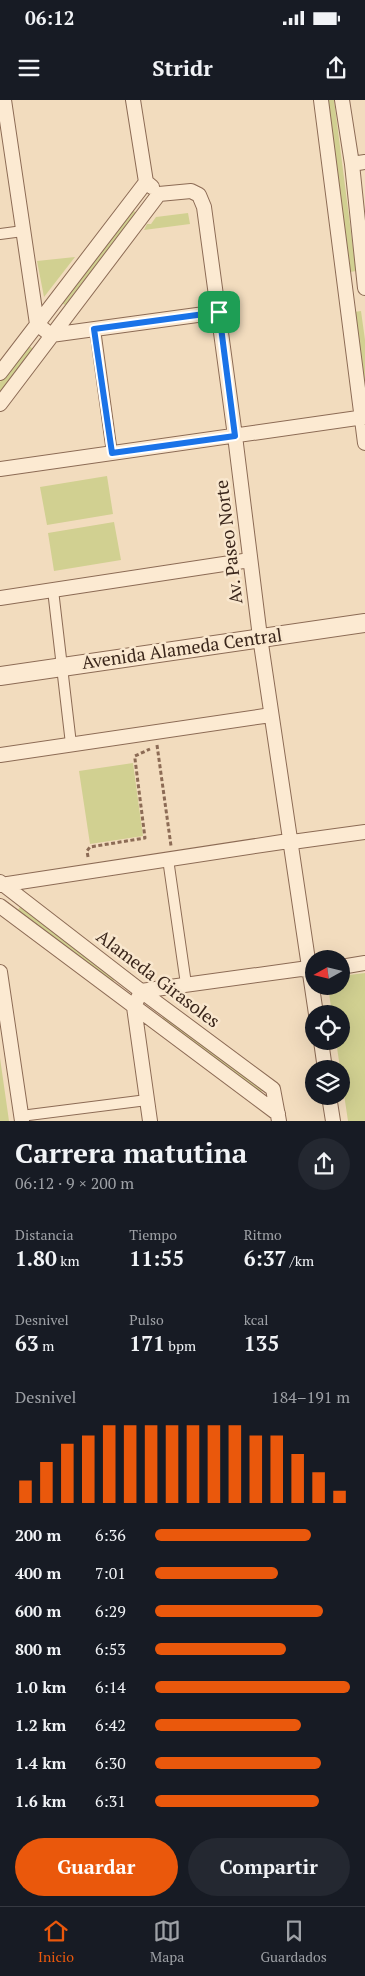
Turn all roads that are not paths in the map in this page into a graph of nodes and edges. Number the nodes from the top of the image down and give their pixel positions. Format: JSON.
{"nodes":[{"id":1,"x":4,"y":100,"type":"edge"},
{"id":2,"x":133,"y":100,"type":"edge"},
{"id":3,"x":321,"y":100,"type":"edge"},
{"id":4,"x":342,"y":100,"type":"edge"},
{"id":5,"x":358,"y":163,"type":"edge"},
{"id":6,"x":146,"y":182,"type":"junction"},
{"id":7,"x":159,"y":194,"type":"junction"},
{"id":8,"x":23,"y":231,"type":"junction"},
{"id":9,"x":0,"y":234,"type":"edge"},
{"id":10,"x":365,"y":288,"type":"edge"},
{"id":11,"x":345,"y":291,"type":"junction"},
{"id":12,"x":219,"y":312,"type":"junction"},
{"id":13,"x":37,"y":324,"type":"junction"},
{"id":14,"x":94,"y":329,"type":"junction"},
{"id":15,"x":52,"y":335,"type":"junction"},
{"id":16,"x":0,"y":373,"type":"edge"},
{"id":17,"x":0,"y":404,"type":"edge"},
{"id":18,"x":363,"y":417,"type":"edge"},
{"id":19,"x":235,"y":436,"type":"junction"},
{"id":20,"x":365,"y":443,"type":"edge"},
{"id":21,"x":112,"y":453,"type":"junction"},
{"id":22,"x":0,"y":469,"type":"edge"},
{"id":23,"x":250,"y":560,"type":"junction"},
{"id":24,"x":53,"y":590,"type":"junction"},
{"id":25,"x":0,"y":598,"type":"edge"},
{"id":26,"x":365,"y":623,"type":"edge"},
{"id":27,"x":260,"y":638,"type":"junction"},
{"id":28,"x":61,"y":667,"type":"junction"},
{"id":29,"x":0,"y":676,"type":"edge"},
{"id":30,"x":271,"y":715,"type":"junction"},
{"id":31,"x":71,"y":744,"type":"junction"},
{"id":32,"x":0,"y":755,"type":"edge"},
{"id":33,"x":365,"y":832,"type":"edge"},
{"id":34,"x":292,"y":842,"type":"junction"},
{"id":35,"x":168,"y":854,"type":"junction"},
{"id":36,"x":0,"y":883,"type":"edge"},
{"id":37,"x":0,"y":906,"type":"edge"},
{"id":38,"x":309,"y":950,"type":"edge"},
{"id":39,"x":365,"y":963,"type":"edge"},
{"id":40,"x":350,"y":965,"type":"edge"},
{"id":41,"x":305,"y":970,"type":"edge"},
{"id":42,"x":0,"y":972,"type":"edge"},
{"id":43,"x":186,"y":984,"type":"junction"},
{"id":44,"x":141,"y":991,"type":"junction"},
{"id":45,"x":134,"y":1007,"type":"junction"},
{"id":46,"x":147,"y":1100,"type":"junction"},
{"id":47,"x":330,"y":1105,"type":"edge"},
{"id":48,"x":22,"y":1118,"type":"edge"},
{"id":49,"x":279,"y":1118,"type":"edge"},
{"id":50,"x":150,"y":1121,"type":"edge"},
{"id":51,"x":333,"y":1121,"type":"edge"}],
"edges":[{"from":1,"to":8,"type":"street"},
{"from":2,"to":6,"type":"street"},
{"from":3,"to":11,"type":"street"},
{"from":4,"to":5,"type":"street"},
{"from":5,"to":10,"type":"street"},
{"from":6,"to":7,"type":"street"},
{"from":6,"to":13,"type":"street"},
{"from":7,"to":12,"type":"street","name":"Av. Paseo Norte"},
{"from":7,"to":15,"type":"street"},
{"from":8,"to":9,"type":"street"},
{"from":8,"to":13,"type":"street"},
{"from":10,"to":11,"type":"street"},
{"from":11,"to":18,"type":"street"},
{"from":12,"to":14,"type":"street"},
{"from":12,"to":19,"type":"street","name":"Av. Paseo Norte"},
{"from":13,"to":15,"type":"street"},
{"from":13,"to":16,"type":"street"},
{"from":14,"to":15,"type":"street"},
{"from":14,"to":21,"type":"street"},
{"from":15,"to":17,"type":"street"},
{"from":18,"to":19,"type":"street"},
{"from":18,"to":20,"type":"street"},
{"from":19,"to":21,"type":"street"},
{"from":19,"to":23,"type":"street","name":"Av. Paseo Norte"},
{"from":21,"to":22,"type":"street"},
{"from":23,"to":24,"type":"street"},
{"from":23,"to":27,"type":"street","name":"Av. Paseo Norte"},
{"from":24,"to":25,"type":"street"},
{"from":24,"to":28,"type":"street"},
{"from":26,"to":27,"type":"street","name":"Avenida Alameda Central"},
{"from":27,"to":28,"type":"street","name":"Avenida Alameda Central"},
{"from":27,"to":30,"type":"street","name":"Av. Paseo Norte"},
{"from":28,"to":29,"type":"street","name":"Avenida Alameda Central"},
{"from":28,"to":31,"type":"street"},
{"from":30,"to":31,"type":"street"},
{"from":30,"to":34,"type":"street","name":"Av. Paseo Norte"},
{"from":31,"to":32,"type":"street"},
{"from":33,"to":34,"type":"street"},
{"from":34,"to":35,"type":"street"},
{"from":34,"to":38,"type":"street","name":"Av. Paseo Norte"},
{"from":35,"to":36,"type":"street"},
{"from":35,"to":43,"type":"street"},
{"from":36,"to":44,"type":"street","name":"Alameda Girasoles"},
{"from":37,"to":45,"type":"street"},
{"from":39,"to":40,"type":"street"},
{"from":41,"to":43,"type":"street"},
{"from":42,"to":48,"type":"street"},
{"from":43,"to":44,"type":"street"},
{"from":44,"to":45,"type":"street"},
{"from":44,"to":49,"type":"street","name":"Alameda Girasoles"},
{"from":45,"to":46,"type":"street"},
{"from":45,"to":49,"type":"street"},
{"from":46,"to":48,"type":"street"},
{"from":46,"to":50,"type":"street"},
{"from":47,"to":51,"type":"street"}]}
